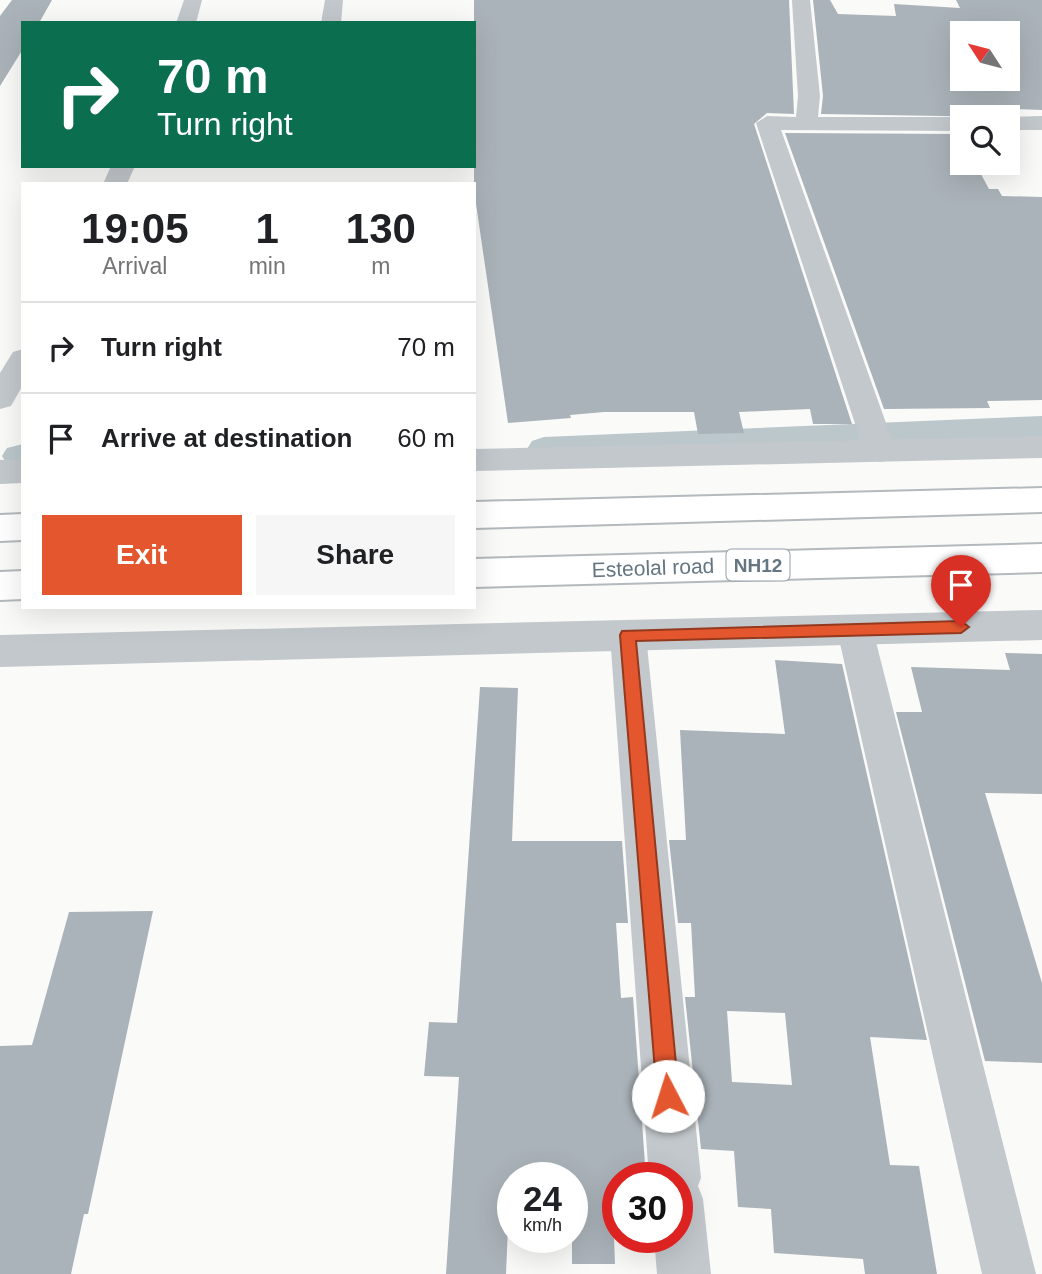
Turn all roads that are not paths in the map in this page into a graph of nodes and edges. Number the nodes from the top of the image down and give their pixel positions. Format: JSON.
{"nodes":[{"id":1,"x":193,"y":0,"type":"edge"},
{"id":2,"x":334,"y":0,"type":"edge"},
{"id":3,"x":801,"y":0,"type":"edge"},
{"id":4,"x":187,"y":21,"type":"edge"},
{"id":5,"x":331,"y":21,"type":"edge"},
{"id":6,"x":1042,"y":123,"type":"edge"},
{"id":7,"x":806,"y":124,"type":"junction"},
{"id":8,"x":950,"y":124,"type":"edge"},
{"id":9,"x":1020,"y":124,"type":"edge"},
{"id":10,"x":21,"y":362,"type":"edge"},
{"id":11,"x":0,"y":399,"type":"edge"},
{"id":12,"x":875,"y":438,"type":"junction"},
{"id":13,"x":1042,"y":447,"type":"edge"},
{"id":14,"x":476,"y":460,"type":"edge"},
{"id":15,"x":21,"y":471,"type":"edge"},
{"id":16,"x":0,"y":472,"type":"edge"},
{"id":17,"x":1042,"y":500,"type":"edge"},
{"id":18,"x":476,"y":515,"type":"edge"},
{"id":19,"x":21,"y":527,"type":"edge"},
{"id":20,"x":0,"y":528,"type":"edge"},
{"id":21,"x":1042,"y":558,"type":"edge"},
{"id":22,"x":476,"y":573,"type":"edge"},
{"id":23,"x":21,"y":585,"type":"edge"},
{"id":24,"x":0,"y":586,"type":"edge"},
{"id":25,"x":1042,"y":625,"type":"edge"},
{"id":26,"x":855,"y":630,"type":"junction"},
{"id":27,"x":628,"y":635,"type":"junction"},
{"id":28,"x":0,"y":651,"type":"edge"},
{"id":29,"x":674,"y":1162,"type":"edge"},
{"id":30,"x":682,"y":1253,"type":"edge"},
{"id":31,"x":684,"y":1274,"type":"edge"},
{"id":32,"x":1009,"y":1274,"type":"edge"}],
"edges":[{"from":1,"to":4,"type":"street"},
{"from":2,"to":5,"type":"street"},
{"from":3,"to":7,"type":"street"},
{"from":6,"to":9,"type":"street"},
{"from":7,"to":8,"type":"street"},
{"from":7,"to":12,"type":"street"},
{"from":10,"to":11,"type":"street"},
{"from":12,"to":13,"type":"street"},
{"from":12,"to":14,"type":"street"},
{"from":15,"to":16,"type":"street"},
{"from":17,"to":18,"type":"highway"},
{"from":19,"to":20,"type":"highway"},
{"from":21,"to":22,"type":"highway","name":"Esteolal road","number":"NH12"},
{"from":23,"to":24,"type":"highway"},
{"from":25,"to":26,"type":"street"},
{"from":26,"to":27,"type":"street"},
{"from":26,"to":32,"type":"street"},
{"from":27,"to":28,"type":"street"},
{"from":27,"to":29,"type":"street"},
{"from":30,"to":31,"type":"street"}]}
